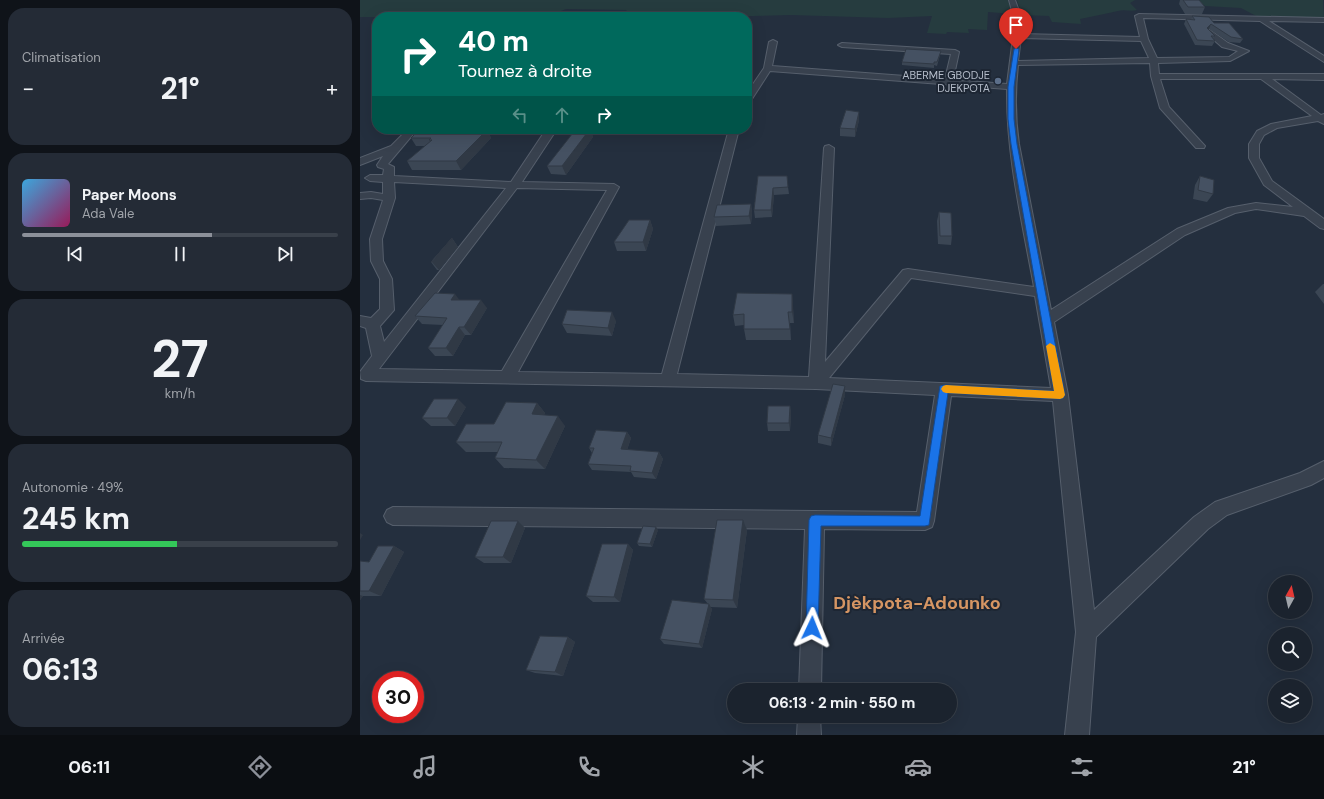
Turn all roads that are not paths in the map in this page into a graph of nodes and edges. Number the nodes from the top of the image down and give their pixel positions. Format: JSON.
{"nodes":[{"id":1,"x":1012,"y":0,"type":"edge"},
{"id":2,"x":1262,"y":20,"type":"junction"},
{"id":3,"x":1307,"y":20,"type":"junction"},
{"id":4,"x":1324,"y":20,"type":"edge"},
{"id":5,"x":1324,"y":28,"type":"edge"},
{"id":6,"x":1210,"y":32,"type":"edge"},
{"id":7,"x":1018,"y":36,"type":"junction"},
{"id":8,"x":1144,"y":39,"type":"junction"},
{"id":9,"x":774,"y":42,"type":"dead end"},
{"id":10,"x":842,"y":45,"type":"dead end"},
{"id":11,"x":1310,"y":50,"type":"junction"},
{"id":12,"x":1324,"y":50,"type":"edge"},
{"id":13,"x":1154,"y":60,"type":"junction"},
{"id":14,"x":1324,"y":60,"type":"edge"},
{"id":15,"x":1015,"y":63,"type":"junction"},
{"id":16,"x":768,"y":68,"type":"junction"},
{"id":17,"x":1155,"y":76,"type":"junction"},
{"id":18,"x":1263,"y":77,"type":"junction"},
{"id":19,"x":1324,"y":77,"type":"edge"},
{"id":20,"x":949,"y":81,"type":"junction"},
{"id":21,"x":1011,"y":87,"type":"junction"},
{"id":22,"x":752,"y":92,"type":"edge"},
{"id":23,"x":1323,"y":119,"type":"edge"},
{"id":24,"x":408,"y":134,"type":"edge"},
{"id":25,"x":549,"y":134,"type":"edge"},
{"id":26,"x":733,"y":134,"type":"edge"},
{"id":27,"x":1200,"y":146,"type":"dead end"},
{"id":28,"x":395,"y":148,"type":"junction"},
{"id":29,"x":829,"y":148,"type":"dead end"},
{"id":30,"x":360,"y":162,"type":"edge"},
{"id":31,"x":370,"y":178,"type":"dead end"},
{"id":32,"x":388,"y":179,"type":"junction"},
{"id":33,"x":514,"y":185,"type":"junction"},
{"id":34,"x":360,"y":188,"type":"edge"},
{"id":35,"x":360,"y":196,"type":"edge"},
{"id":36,"x":389,"y":198,"type":"junction"},
{"id":37,"x":1310,"y":213,"type":"junction"},
{"id":38,"x":1324,"y":225,"type":"edge"},
{"id":39,"x":1040,"y":292,"type":"junction"},
{"id":40,"x":1046,"y":320,"type":"junction"},
{"id":41,"x":366,"y":323,"type":"edge"},
{"id":42,"x":378,"y":360,"type":"junction"},
{"id":43,"x":360,"y":374,"type":"edge"},
{"id":44,"x":507,"y":377,"type":"junction"},
{"id":45,"x":668,"y":380,"type":"junction"},
{"id":46,"x":816,"y":382,"type":"junction"},
{"id":47,"x":944,"y":389,"type":"junction"},
{"id":48,"x":1060,"y":395,"type":"junction"},
{"id":49,"x":1324,"y":469,"type":"edge"},
{"id":50,"x":393,"y":516,"type":"dead end"},
{"id":51,"x":815,"y":520,"type":"junction"},
{"id":52,"x":1086,"y":632,"type":"junction"},
{"id":53,"x":810,"y":683,"type":"edge"},
{"id":54,"x":809,"y":723,"type":"edge"},
{"id":55,"x":809,"y":735,"type":"edge"},
{"id":56,"x":1077,"y":735,"type":"edge"}],
"edges":[{"from":1,"to":7,"type":"street"},
{"from":2,"to":3,"type":"street"},
{"from":2,"to":8,"type":"street"},
{"from":2,"to":11,"type":"street"},
{"from":3,"to":4,"type":"street"},
{"from":3,"to":5,"type":"street"},
{"from":6,"to":13,"type":"street"},
{"from":7,"to":8,"type":"street"},
{"from":7,"to":15,"type":"street"},
{"from":8,"to":13,"type":"street"},
{"from":9,"to":16,"type":"street"},
{"from":10,"to":20,"type":"street"},
{"from":11,"to":12,"type":"street"},
{"from":11,"to":14,"type":"street"},
{"from":13,"to":15,"type":"street"},
{"from":13,"to":17,"type":"street"},
{"from":15,"to":21,"type":"street"},
{"from":16,"to":20,"type":"street"},
{"from":16,"to":22,"type":"street"},
{"from":17,"to":18,"type":"street"},
{"from":17,"to":27,"type":"street"},
{"from":18,"to":19,"type":"street"},
{"from":18,"to":23,"type":"street"},
{"from":20,"to":21,"type":"street"},
{"from":21,"to":39,"type":"street"},
{"from":23,"to":37,"type":"street"},
{"from":24,"to":28,"type":"street"},
{"from":25,"to":33,"type":"street"},
{"from":26,"to":45,"type":"street"},
{"from":28,"to":30,"type":"street"},
{"from":28,"to":32,"type":"street"},
{"from":29,"to":46,"type":"street"},
{"from":31,"to":32,"type":"street"},
{"from":32,"to":33,"type":"street"},
{"from":32,"to":34,"type":"street"},
{"from":32,"to":36,"type":"street"},
{"from":33,"to":42,"type":"street"},
{"from":33,"to":44,"type":"street"},
{"from":35,"to":36,"type":"street"},
{"from":36,"to":41,"type":"street"},
{"from":37,"to":38,"type":"street"},
{"from":37,"to":40,"type":"street"},
{"from":39,"to":40,"type":"street"},
{"from":39,"to":46,"type":"street"},
{"from":40,"to":48,"type":"street"},
{"from":41,"to":42,"type":"street"},
{"from":42,"to":43,"type":"street"},
{"from":42,"to":44,"type":"street"},
{"from":44,"to":45,"type":"street"},
{"from":45,"to":46,"type":"street"},
{"from":46,"to":47,"type":"street"},
{"from":47,"to":48,"type":"street"},
{"from":47,"to":51,"type":"street"},
{"from":48,"to":52,"type":"street"},
{"from":49,"to":52,"type":"street"},
{"from":50,"to":51,"type":"street"},
{"from":51,"to":53,"type":"street"},
{"from":52,"to":56,"type":"street"},
{"from":54,"to":55,"type":"street"}]}
